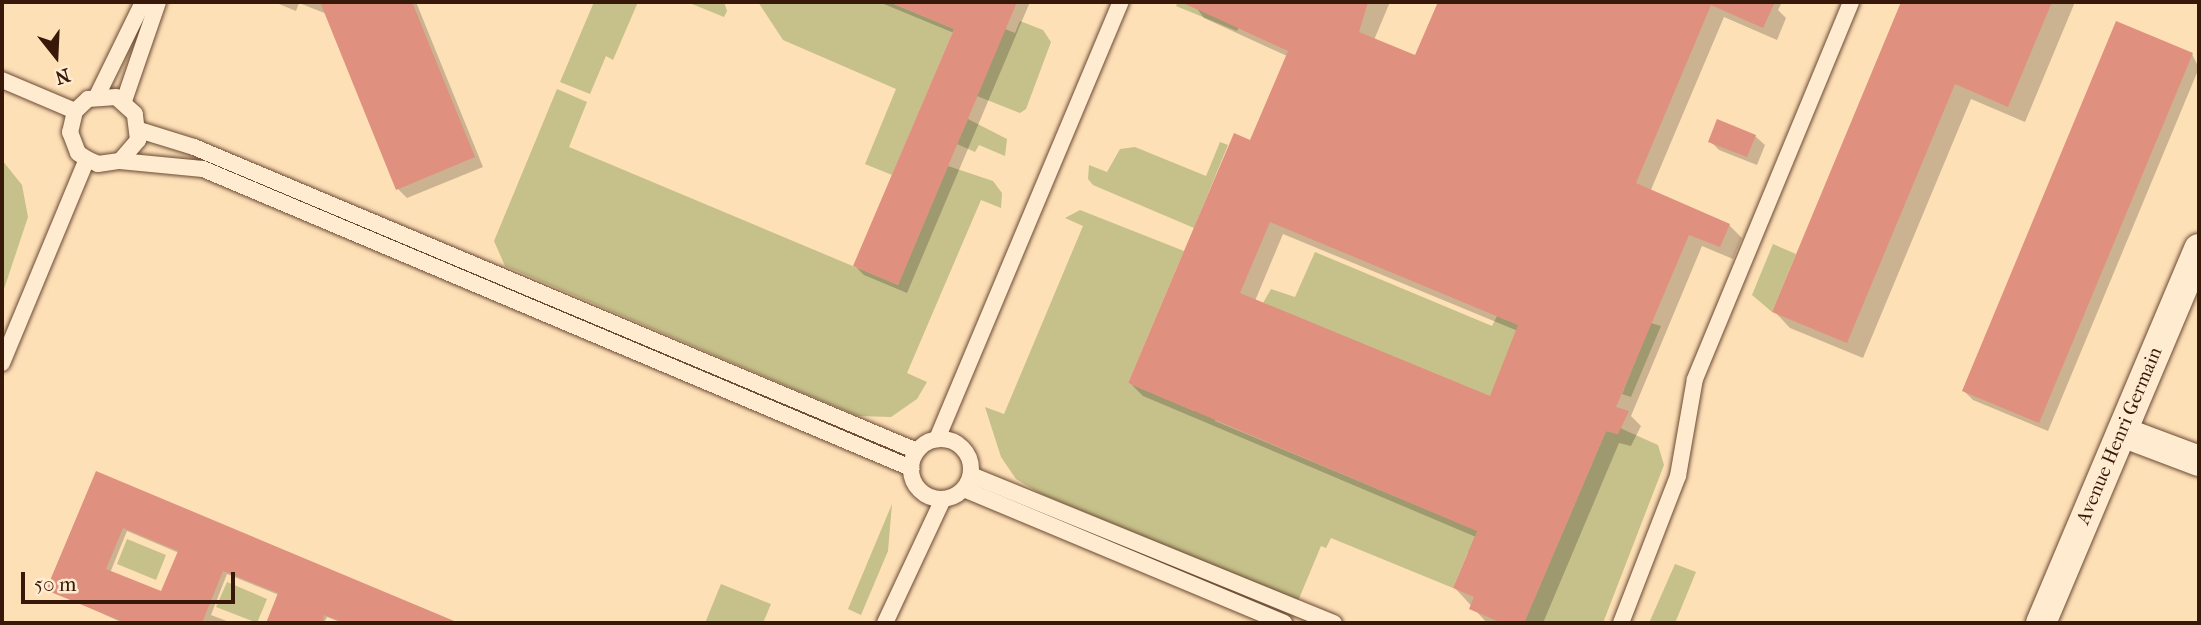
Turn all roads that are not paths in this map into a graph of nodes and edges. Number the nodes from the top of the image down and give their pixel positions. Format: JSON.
{"nodes":[{"id":1,"x":143,"y":2,"type":"edge"},
{"id":2,"x":158,"y":2,"type":"edge"},
{"id":3,"x":1121,"y":2,"type":"edge"},
{"id":4,"x":1851,"y":2,"type":"edge"},
{"id":5,"x":2,"y":80,"type":"edge"},
{"id":6,"x":97,"y":96,"type":"junction"},
{"id":7,"x":124,"y":101,"type":"junction"},
{"id":8,"x":75,"y":111,"type":"junction"},
{"id":9,"x":139,"y":130,"type":"junction"},
{"id":10,"x":87,"y":159,"type":"junction"},
{"id":11,"x":120,"y":161,"type":"junction"},
{"id":12,"x":2199,"y":249,"type":"edge"},
{"id":13,"x":2,"y":363,"type":"edge"},
{"id":14,"x":2122,"y":432,"type":"junction"},
{"id":15,"x":937,"y":439,"type":"junction"},
{"id":16,"x":917,"y":451,"type":"junction"},
{"id":17,"x":2199,"y":461,"type":"edge"},
{"id":18,"x":911,"y":468,"type":"junction"},
{"id":19,"x":967,"y":482,"type":"junction"},
{"id":20,"x":943,"y":499,"type":"junction"},
{"id":21,"x":885,"y":623,"type":"edge"},
{"id":22,"x":1284,"y":623,"type":"edge"},
{"id":23,"x":1334,"y":623,"type":"edge"},
{"id":24,"x":1621,"y":623,"type":"edge"},
{"id":25,"x":2041,"y":623,"type":"edge"}],
"edges":[{"from":1,"to":6,"type":"lane"},
{"from":2,"to":7,"type":"lane"},
{"from":3,"to":15,"type":"lane"},
{"from":4,"to":24,"type":"lane"},
{"from":5,"to":8,"type":"lane"},
{"from":6,"to":7,"type":"lane"},
{"from":6,"to":8,"type":"lane"},
{"from":7,"to":9,"type":"lane"},
{"from":8,"to":10,"type":"lane"},
{"from":9,"to":11,"type":"lane"},
{"from":9,"to":16,"type":"lane"},
{"from":10,"to":11,"type":"lane"},
{"from":10,"to":13,"type":"lane"},
{"from":11,"to":18,"type":"lane"},
{"from":12,"to":14,"type":"street","name":"Avenue Henri Germain"},
{"from":14,"to":17,"type":"street"},
{"from":14,"to":25,"type":"street","name":"Avenue Henri Germain"},
{"from":15,"to":16,"type":"lane"},
{"from":15,"to":19,"type":"lane"},
{"from":16,"to":18,"type":"lane"},
{"from":18,"to":20,"type":"lane"},
{"from":19,"to":20,"type":"lane"},
{"from":19,"to":22,"type":"lane"},
{"from":19,"to":23,"type":"lane"},
{"from":20,"to":21,"type":"lane"}]}
